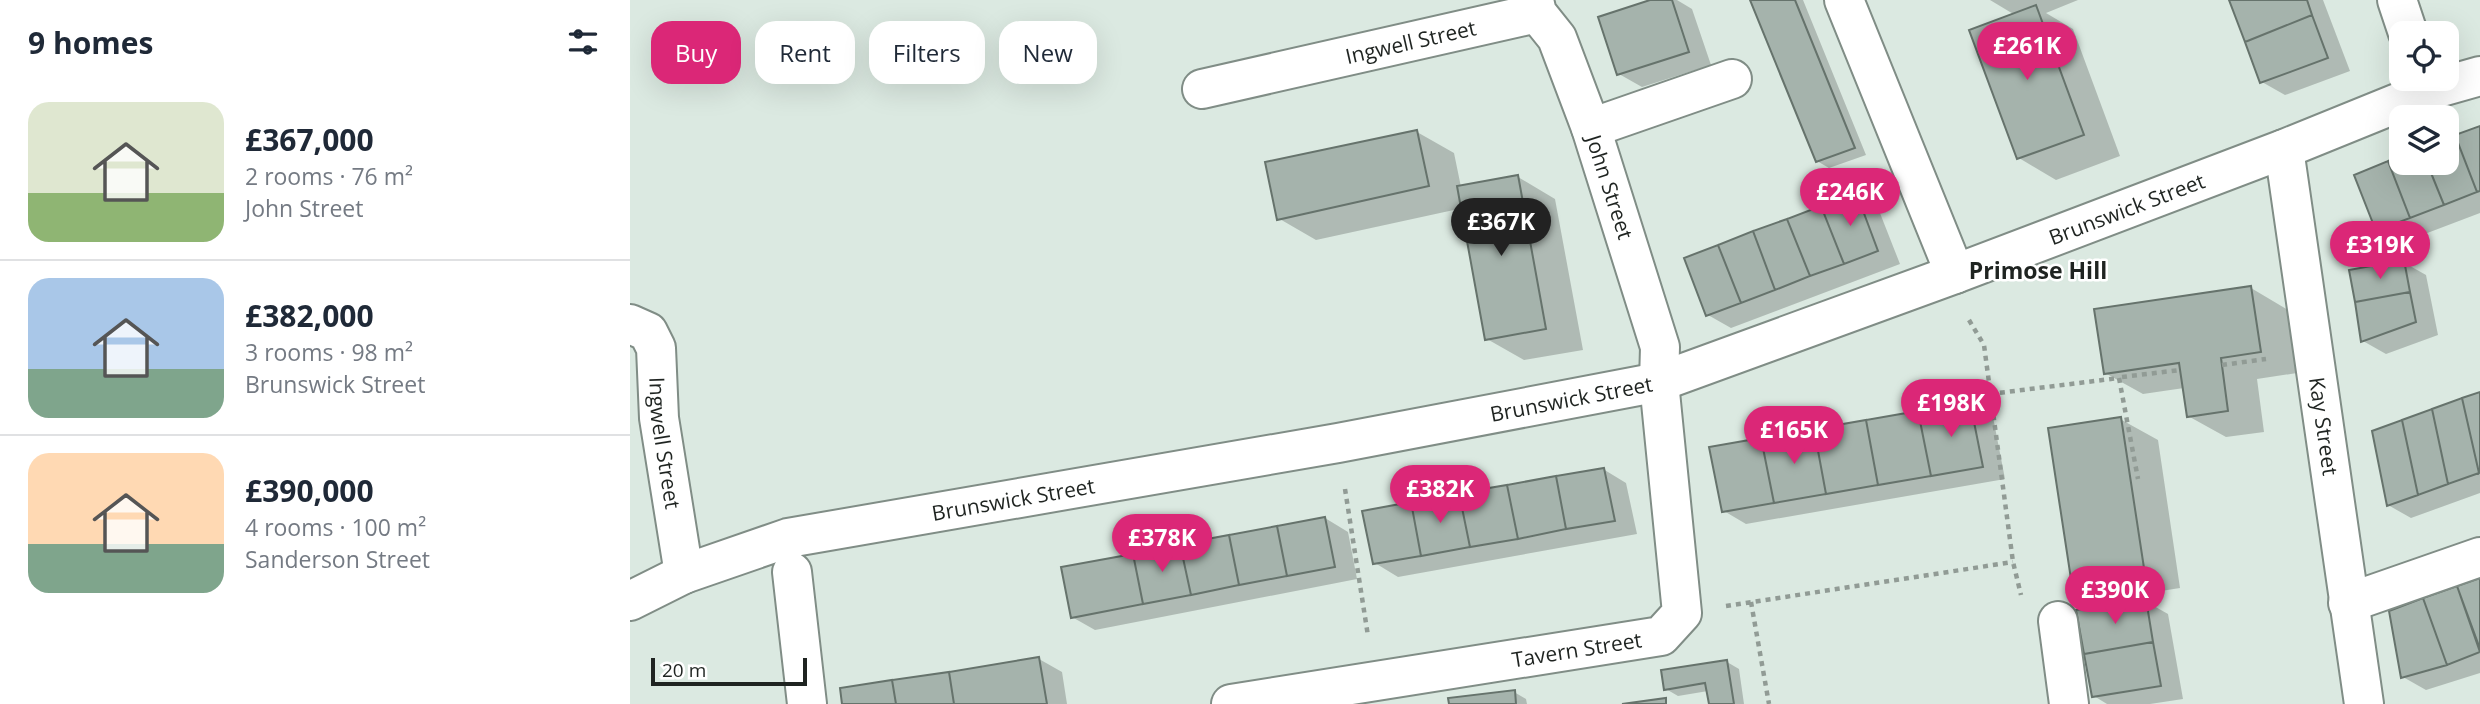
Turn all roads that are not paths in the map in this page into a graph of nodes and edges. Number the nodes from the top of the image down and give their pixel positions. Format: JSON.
{"nodes":[{"id":1,"x":1844,"y":0,"type":"edge"},
{"id":2,"x":2397,"y":0,"type":"edge"},
{"id":3,"x":1535,"y":7,"type":"edge"},
{"id":4,"x":2404,"y":21,"type":"edge"},
{"id":5,"x":2480,"y":76,"type":"edge"},
{"id":6,"x":1732,"y":79,"type":"dead end"},
{"id":7,"x":2459,"y":79,"type":"edge"},
{"id":8,"x":1202,"y":89,"type":"dead end"},
{"id":9,"x":2412,"y":91,"type":"edge"},
{"id":10,"x":1591,"y":128,"type":"junction"},
{"id":11,"x":2284,"y":149,"type":"junction"},
{"id":12,"x":1950,"y":275,"type":"junction"},
{"id":13,"x":630,"y":324,"type":"edge"},
{"id":14,"x":1659,"y":382,"type":"junction"},
{"id":15,"x":2480,"y":557,"type":"edge"},
{"id":16,"x":792,"y":572,"type":"dead end"},
{"id":17,"x":684,"y":574,"type":"junction"},
{"id":18,"x":630,"y":601,"type":"edge"},
{"id":19,"x":2348,"y":603,"type":"junction"},
{"id":20,"x":2058,"y":621,"type":"road end"},
{"id":21,"x":807,"y":704,"type":"edge"},
{"id":22,"x":1231,"y":704,"type":"edge"},
{"id":23,"x":2069,"y":704,"type":"edge"},
{"id":24,"x":2364,"y":704,"type":"edge"}],
"edges":[{"from":1,"to":12,"type":"street"},
{"from":2,"to":4,"type":"street"},
{"from":3,"to":8,"type":"street","name":"Ingwell Street"},
{"from":3,"to":10,"type":"street","name":"John Street"},
{"from":5,"to":7,"type":"street","name":"Brunswick Street"},
{"from":6,"to":10,"type":"street"},
{"from":9,"to":11,"type":"street","name":"Brunswick Street"},
{"from":10,"to":14,"type":"street","name":"John Street"},
{"from":11,"to":12,"type":"street","name":"Brunswick Street"},
{"from":11,"to":19,"type":"street","name":"Kay Street"},
{"from":12,"to":14,"type":"street","name":"Brunswick Street"},
{"from":13,"to":17,"type":"street","name":"Ingwell Street"},
{"from":14,"to":17,"type":"street","name":"Brunswick Street"},
{"from":14,"to":22,"type":"street","name":"Tavern Street"},
{"from":15,"to":19,"type":"street"},
{"from":16,"to":21,"type":"street"},
{"from":17,"to":18,"type":"street","name":"Brunswick Street"},
{"from":19,"to":24,"type":"street","name":"Kay Street"},
{"from":20,"to":23,"type":"street"}]}
